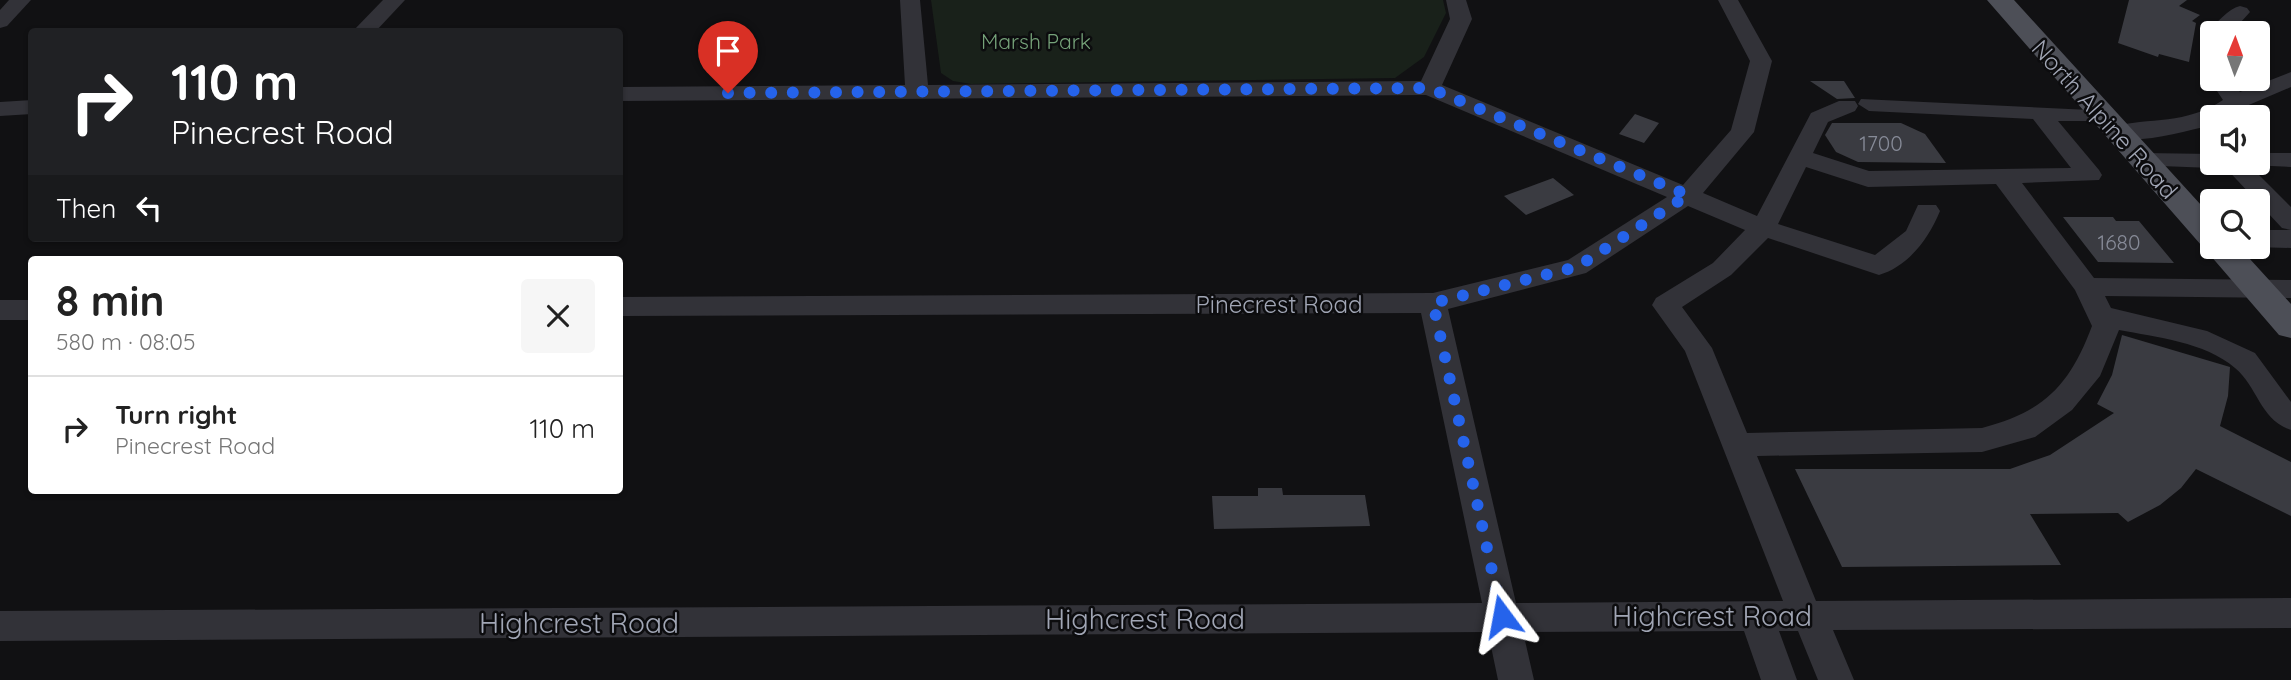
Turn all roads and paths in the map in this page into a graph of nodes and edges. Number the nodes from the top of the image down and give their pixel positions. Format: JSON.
{"nodes":[{"id":1,"x":21,"y":0,"type":"edge"},
{"id":2,"x":395,"y":0,"type":"edge"},
{"id":3,"x":910,"y":0,"type":"edge"},
{"id":4,"x":1456,"y":0,"type":"edge"},
{"id":5,"x":1728,"y":0,"type":"edge"},
{"id":6,"x":2000,"y":0,"type":"edge"},
{"id":7,"x":2240,"y":12,"type":"dead end"},
{"id":8,"x":2231,"y":21,"type":"edge"},
{"id":9,"x":0,"y":22,"type":"edge"},
{"id":10,"x":366,"y":28,"type":"edge"},
{"id":11,"x":2291,"y":79,"type":"edge"},
{"id":12,"x":1429,"y":88,"type":"junction"},
{"id":13,"x":2228,"y":91,"type":"edge"},
{"id":14,"x":917,"y":93,"type":"junction"},
{"id":15,"x":623,"y":94,"type":"edge"},
{"id":16,"x":2236,"y":102,"type":"junction"},
{"id":17,"x":2231,"y":105,"type":"edge"},
{"id":18,"x":28,"y":107,"type":"edge"},
{"id":19,"x":0,"y":110,"type":"edge"},
{"id":20,"x":2040,"y":113,"type":"junction"},
{"id":21,"x":2200,"y":120,"type":"edge"},
{"id":22,"x":2111,"y":124,"type":"junction"},
{"id":23,"x":1800,"y":158,"type":"junction"},
{"id":24,"x":2144,"y":160,"type":"junction"},
{"id":25,"x":2270,"y":160,"type":"edge"},
{"id":26,"x":2291,"y":160,"type":"edge"},
{"id":27,"x":2200,"y":161,"type":"edge"},
{"id":28,"x":2245,"y":175,"type":"edge"},
{"id":29,"x":2003,"y":176,"type":"junction"},
{"id":30,"x":1688,"y":195,"type":"junction"},
{"id":31,"x":1927,"y":211,"type":"dead end"},
{"id":32,"x":2291,"y":222,"type":"edge"},
{"id":33,"x":2200,"y":223,"type":"edge"},
{"id":34,"x":1763,"y":228,"type":"junction"},
{"id":35,"x":2270,"y":239,"type":"edge"},
{"id":36,"x":2291,"y":239,"type":"edge"},
{"id":37,"x":2232,"y":259,"type":"edge"},
{"id":38,"x":2257,"y":287,"type":"junction"},
{"id":39,"x":2087,"y":288,"type":"junction"},
{"id":40,"x":2291,"y":289,"type":"edge"},
{"id":41,"x":1433,"y":303,"type":"junction"},
{"id":42,"x":623,"y":307,"type":"edge"},
{"id":43,"x":0,"y":310,"type":"edge"},
{"id":44,"x":28,"y":310,"type":"edge"},
{"id":45,"x":2101,"y":316,"type":"junction"},
{"id":46,"x":2291,"y":326,"type":"edge"},
{"id":47,"x":2291,"y":419,"type":"edge"},
{"id":48,"x":1737,"y":445,"type":"junction"},
{"id":49,"x":2291,"y":613,"type":"edge"},
{"id":50,"x":1756,"y":615,"type":"junction"},
{"id":51,"x":1807,"y":615,"type":"junction"},
{"id":52,"x":1502,"y":616,"type":"junction"},
{"id":53,"x":0,"y":626,"type":"edge"},
{"id":54,"x":1516,"y":680,"type":"edge"},
{"id":55,"x":1779,"y":680,"type":"edge"},
{"id":56,"x":1836,"y":680,"type":"edge"}],
"edges":[{"from":1,"to":9,"type":"street"},
{"from":2,"to":10,"type":"street"},
{"from":3,"to":14,"type":"street"},
{"from":4,"to":12,"type":"street"},
{"from":5,"to":30,"type":"street","name":"Pinecrest Road"},
{"from":6,"to":22,"type":"main road","name":"North Alpine Road"},
{"from":7,"to":8,"type":"street"},
{"from":11,"to":16,"type":"street"},
{"from":12,"to":14,"type":"street"},
{"from":12,"to":30,"type":"street"},
{"from":13,"to":16,"type":"street"},
{"from":14,"to":15,"type":"street"},
{"from":16,"to":17,"type":"street"},
{"from":18,"to":19,"type":"street"},
{"from":20,"to":22,"type":"street"},
{"from":20,"to":23,"type":"street"},
{"from":20,"to":29,"type":"street"},
{"from":21,"to":22,"type":"street"},
{"from":22,"to":24,"type":"main road","name":"North Alpine Road"},
{"from":23,"to":29,"type":"street"},
{"from":23,"to":34,"type":"street"},
{"from":24,"to":27,"type":"street"},
{"from":24,"to":33,"type":"main road","name":"North Alpine Road"},
{"from":25,"to":26,"type":"street"},
{"from":28,"to":32,"type":"street"},
{"from":29,"to":39,"type":"street"},
{"from":30,"to":34,"type":"street"},
{"from":30,"to":41,"type":"street","name":"Pinecrest Road"},
{"from":31,"to":34,"type":"street"},
{"from":34,"to":48,"type":"street"},
{"from":35,"to":36,"type":"street"},
{"from":37,"to":38,"type":"main road"},
{"from":38,"to":39,"type":"street"},
{"from":38,"to":40,"type":"street"},
{"from":38,"to":46,"type":"main road"},
{"from":39,"to":45,"type":"street"},
{"from":41,"to":42,"type":"street","name":"Pinecrest Road"},
{"from":41,"to":52,"type":"street"},
{"from":43,"to":44,"type":"street"},
{"from":45,"to":47,"type":"street"},
{"from":45,"to":48,"type":"street"},
{"from":48,"to":51,"type":"street"},
{"from":49,"to":51,"type":"street","name":"Highcrest Road"},
{"from":50,"to":51,"type":"street","name":"Highcrest Road"},
{"from":50,"to":52,"type":"street","name":"Highcrest Road"},
{"from":50,"to":55,"type":"street"},
{"from":51,"to":56,"type":"street"},
{"from":52,"to":53,"type":"street","name":"Highcrest Road"},
{"from":52,"to":54,"type":"street"}]}
